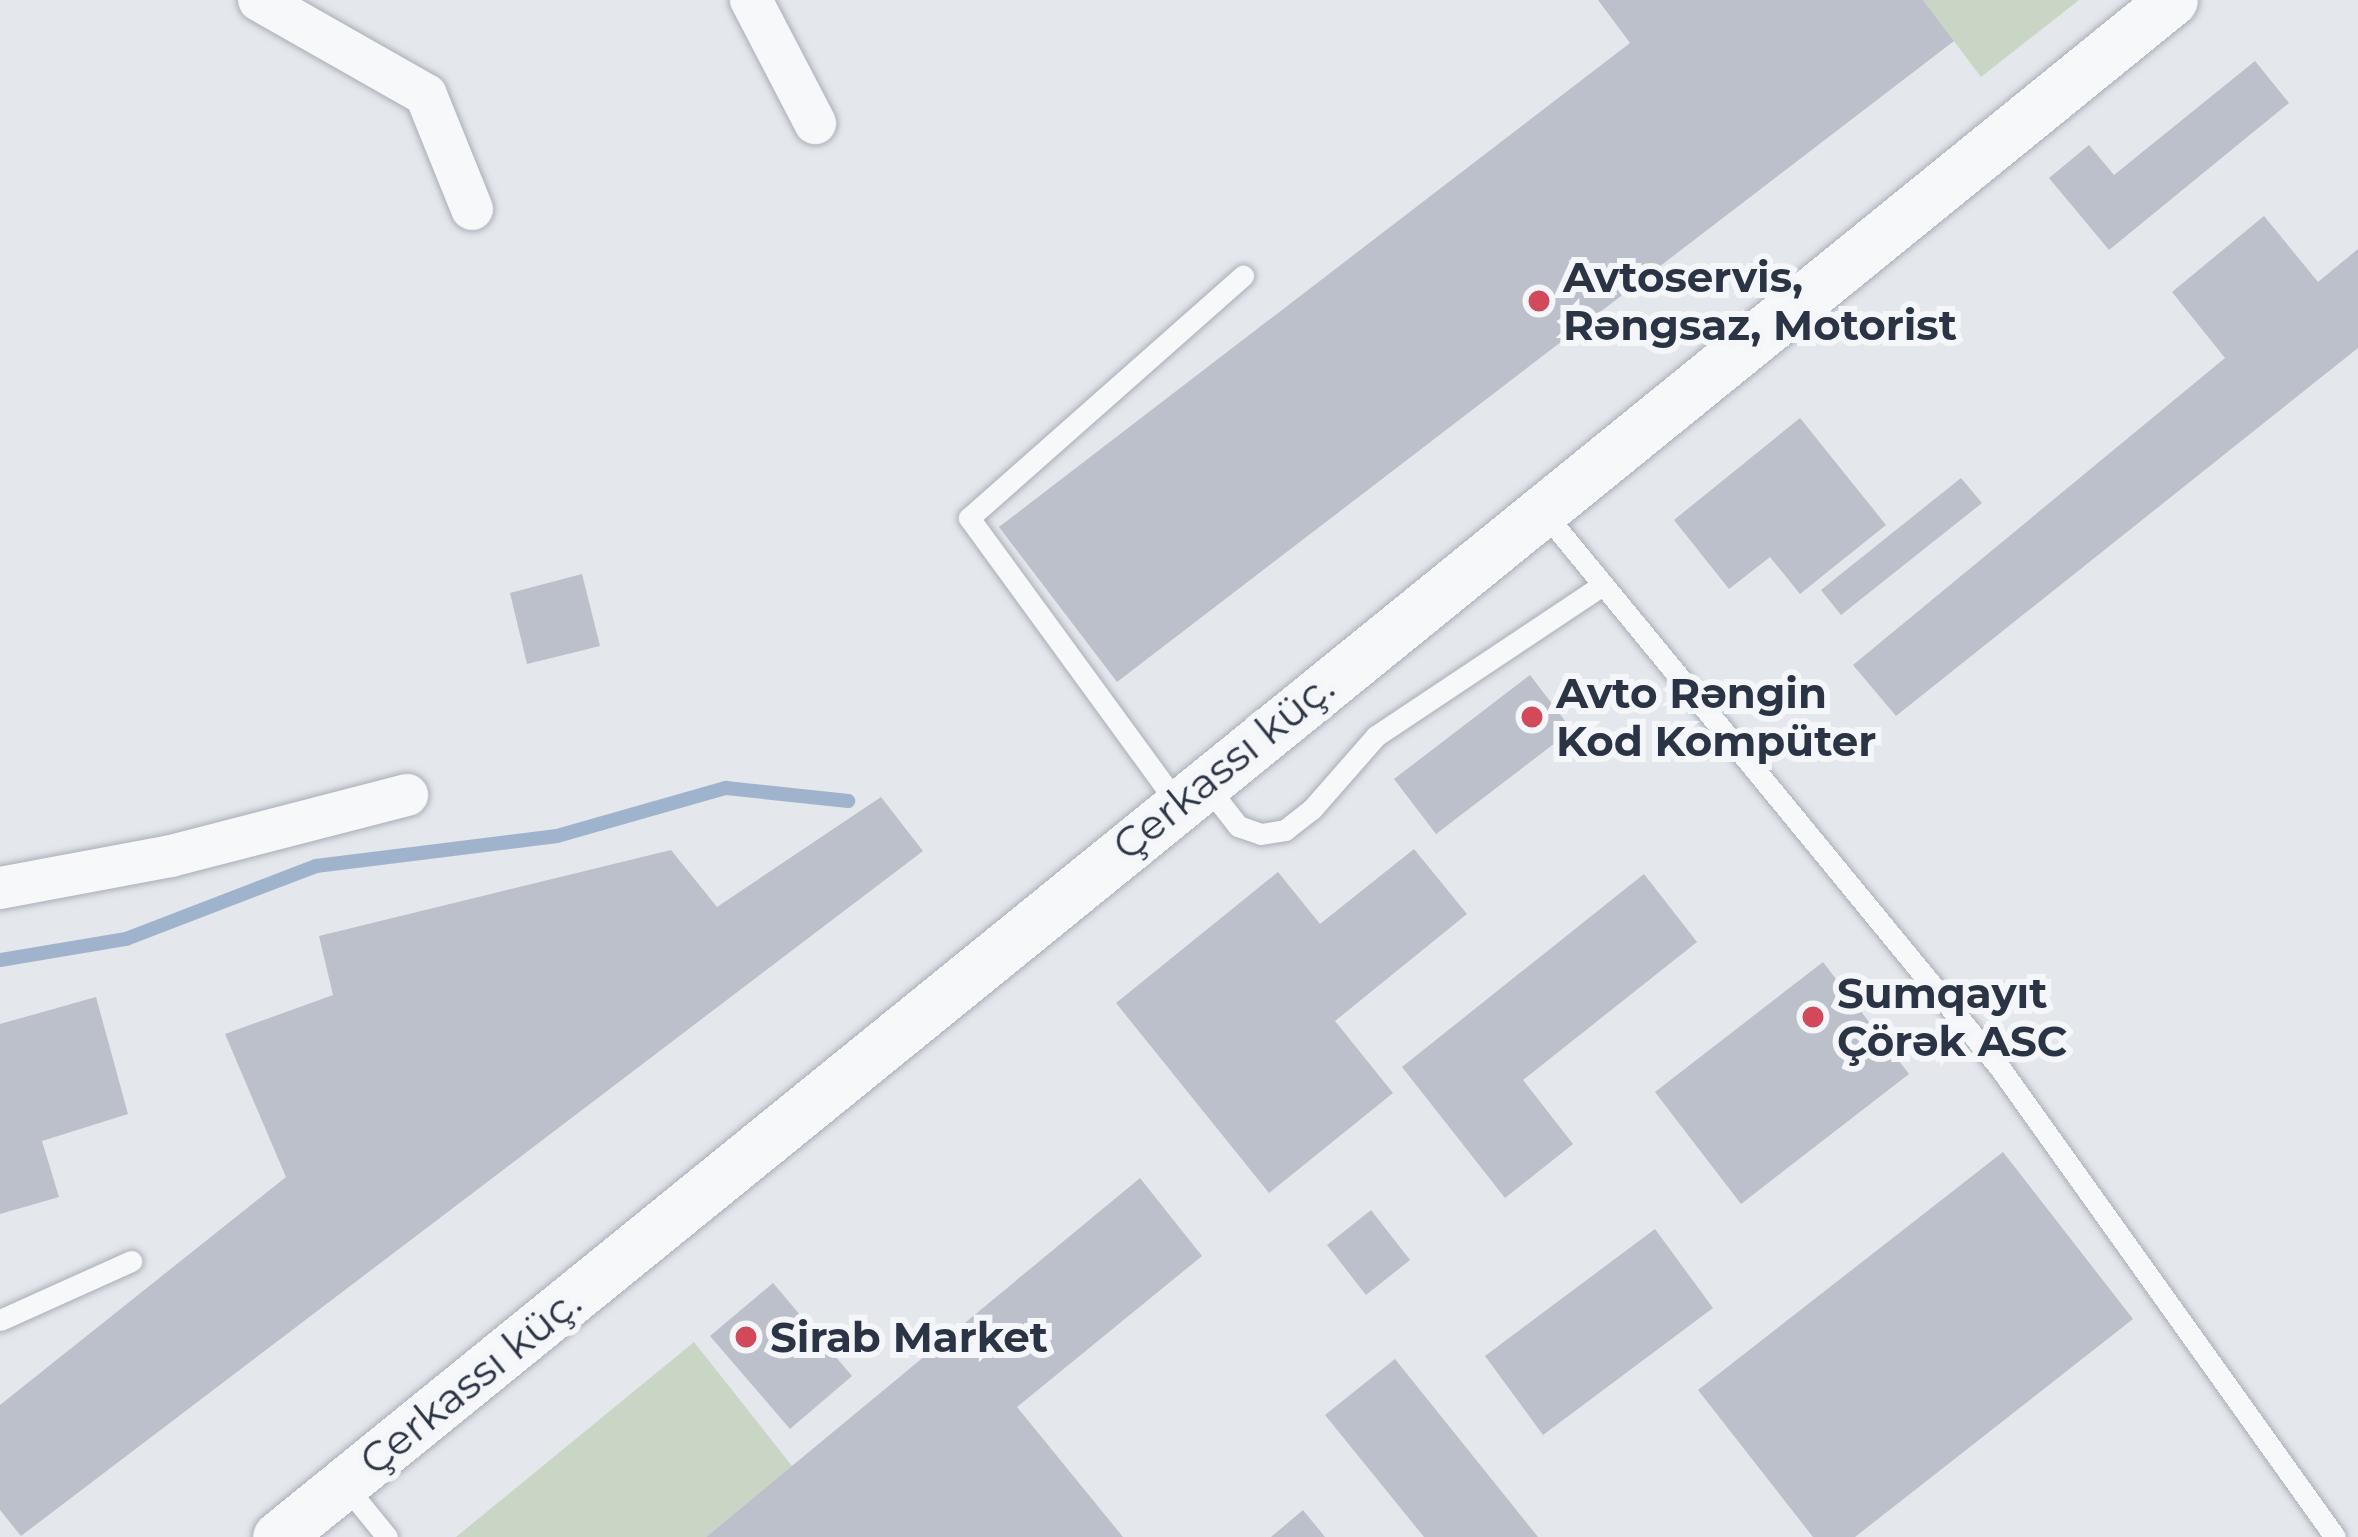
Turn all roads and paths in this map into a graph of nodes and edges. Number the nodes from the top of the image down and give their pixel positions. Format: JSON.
{"nodes":[{"id":1,"x":259,"y":0,"type":"edge"},
{"id":2,"x":751,"y":0,"type":"edge"},
{"id":3,"x":2172,"y":0,"type":"edge"},
{"id":4,"x":815,"y":123,"type":"dead end"},
{"id":5,"x":472,"y":209,"type":"dead end"},
{"id":6,"x":1243,"y":276,"type":"dead end"},
{"id":7,"x":1540,"y":508,"type":"junction"},
{"id":8,"x":1602,"y":585,"type":"junction"},
{"id":9,"x":1190,"y":792,"type":"junction"},
{"id":10,"x":406,"y":795,"type":"dead end"},
{"id":11,"x":0,"y":888,"type":"edge"},
{"id":12,"x":131,"y":1261,"type":"dead end"},
{"id":13,"x":0,"y":1320,"type":"edge"},
{"id":14,"x":344,"y":1484,"type":"junction"},
{"id":15,"x":278,"y":1537,"type":"edge"},
{"id":16,"x":387,"y":1537,"type":"edge"},
{"id":17,"x":2335,"y":1537,"type":"edge"}],
"edges":[{"from":1,"to":5,"type":"street"},
{"from":2,"to":4,"type":"street"},
{"from":3,"to":7,"type":"street","name":"Çerkassı küç."},
{"from":6,"to":9,"type":"lane"},
{"from":7,"to":8,"type":"lane"},
{"from":7,"to":9,"type":"street","name":"Çerkassı küç."},
{"from":8,"to":9,"type":"lane"},
{"from":8,"to":17,"type":"lane"},
{"from":9,"to":14,"type":"street","name":"Çerkassı küç."},
{"from":10,"to":11,"type":"street"},
{"from":12,"to":13,"type":"lane"},
{"from":14,"to":15,"type":"street","name":"Çerkassı küç."},
{"from":14,"to":16,"type":"lane"}]}
